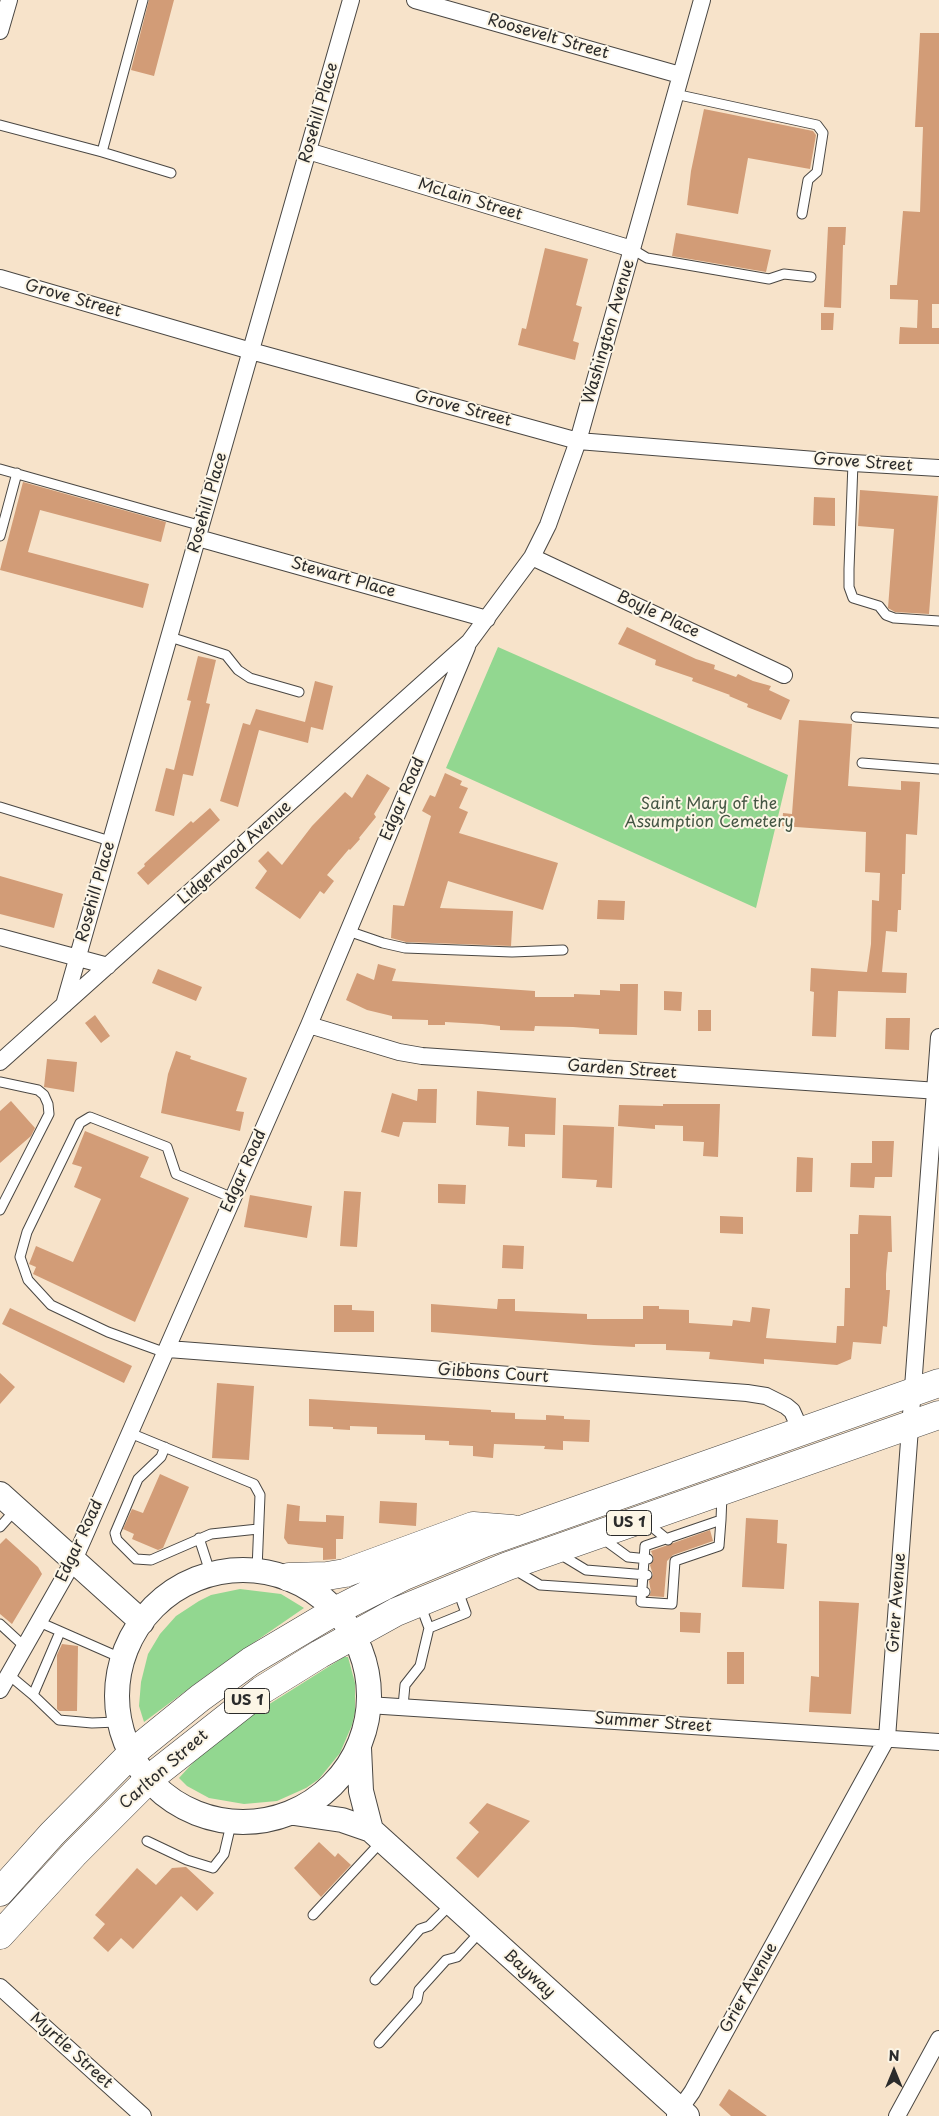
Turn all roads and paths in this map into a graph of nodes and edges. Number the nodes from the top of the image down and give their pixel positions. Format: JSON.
{"nodes":[{"id":1,"x":9,"y":0,"type":"edge"},
{"id":2,"x":143,"y":0,"type":"edge"},
{"id":3,"x":351,"y":0,"type":"edge"},
{"id":4,"x":415,"y":0,"type":"edge"},
{"id":5,"x":702,"y":0,"type":"edge"},
{"id":6,"x":0,"y":31,"type":"edge"},
{"id":7,"x":680,"y":75,"type":"junction"},
{"id":8,"x":675,"y":94,"type":"junction"},
{"id":9,"x":0,"y":125,"type":"edge"},
{"id":10,"x":308,"y":151,"type":"junction"},
{"id":11,"x":102,"y":152,"type":"junction"},
{"id":12,"x":171,"y":174,"type":"dead end"},
{"id":13,"x":802,"y":214,"type":"dead end"},
{"id":14,"x":632,"y":249,"type":"junction"},
{"id":15,"x":811,"y":277,"type":"dead end"},
{"id":16,"x":0,"y":278,"type":"edge"},
{"id":17,"x":251,"y":351,"type":"junction"},
{"id":18,"x":578,"y":441,"type":"junction"},
{"id":19,"x":853,"y":463,"type":"junction"},
{"id":20,"x":0,"y":468,"type":"edge"},
{"id":21,"x":939,"y":468,"type":"edge"},
{"id":22,"x":17,"y":473,"type":"junction"},
{"id":23,"x":200,"y":532,"type":"junction"},
{"id":24,"x":0,"y":536,"type":"edge"},
{"id":25,"x":532,"y":556,"type":"junction"},
{"id":26,"x":488,"y":619,"type":"junction"},
{"id":27,"x":939,"y":621,"type":"edge"},
{"id":28,"x":170,"y":637,"type":"junction"},
{"id":29,"x":469,"y":642,"type":"junction"},
{"id":30,"x":784,"y":675,"type":"dead end"},
{"id":31,"x":299,"y":692,"type":"dead end"},
{"id":32,"x":856,"y":717,"type":"dead end"},
{"id":33,"x":939,"y":723,"type":"edge"},
{"id":34,"x":862,"y":763,"type":"dead end"},
{"id":35,"x":939,"y":769,"type":"edge"},
{"id":36,"x":0,"y":808,"type":"edge"},
{"id":37,"x":110,"y":841,"type":"junction"},
{"id":38,"x":348,"y":931,"type":"junction"},
{"id":39,"x":0,"y":937,"type":"edge"},
{"id":40,"x":563,"y":950,"type":"dead end"},
{"id":41,"x":77,"y":959,"type":"junction"},
{"id":42,"x":108,"y":966,"type":"junction"},
{"id":43,"x":64,"y":1006,"type":"junction"},
{"id":44,"x":309,"y":1025,"type":"junction"},
{"id":45,"x":939,"y":1037,"type":"edge"},
{"id":46,"x":0,"y":1062,"type":"edge"},
{"id":47,"x":0,"y":1082,"type":"edge"},
{"id":48,"x":937,"y":1091,"type":"edge"},
{"id":49,"x":233,"y":1198,"type":"junction"},
{"id":50,"x":0,"y":1210,"type":"edge"},
{"id":51,"x":167,"y":1351,"type":"junction"},
{"id":52,"x":939,"y":1383,"type":"edge"},
{"id":53,"x":913,"y":1392,"type":"junction"},
{"id":54,"x":939,"y":1415,"type":"edge"},
{"id":55,"x":910,"y":1425,"type":"junction"},
{"id":56,"x":801,"y":1432,"type":"junction"},
{"id":57,"x":130,"y":1433,"type":"junction"},
{"id":58,"x":165,"y":1447,"type":"junction"},
{"id":59,"x":723,"y":1490,"type":"junction"},
{"id":60,"x":8,"y":1501,"type":"edge"},
{"id":61,"x":642,"y":1518,"type":"junction"},
{"id":62,"x":721,"y":1520,"type":"junction"},
{"id":63,"x":0,"y":1527,"type":"edge"},
{"id":64,"x":258,"y":1529,"type":"junction"},
{"id":65,"x":521,"y":1529,"type":"junction"},
{"id":66,"x":596,"y":1534,"type":"junction"},
{"id":67,"x":198,"y":1538,"type":"junction"},
{"id":68,"x":668,"y":1539,"type":"junction"},
{"id":69,"x":551,"y":1550,"type":"junction"},
{"id":70,"x":646,"y":1559,"type":"junction"},
{"id":71,"x":74,"y":1560,"type":"junction"},
{"id":72,"x":508,"y":1566,"type":"junction"},
{"id":73,"x":257,"y":1570,"type":"junction"},
{"id":74,"x":211,"y":1575,"type":"junction"},
{"id":75,"x":645,"y":1575,"type":"junction"},
{"id":76,"x":289,"y":1577,"type":"junction"},
{"id":77,"x":457,"y":1586,"type":"junction"},
{"id":78,"x":644,"y":1592,"type":"junction"},
{"id":79,"x":419,"y":1602,"type":"junction"},
{"id":80,"x":337,"y":1610,"type":"junction"},
{"id":81,"x":39,"y":1622,"type":"junction"},
{"id":82,"x":142,"y":1622,"type":"junction"},
{"id":83,"x":0,"y":1624,"type":"edge"},
{"id":84,"x":429,"y":1628,"type":"junction"},
{"id":85,"x":60,"y":1632,"type":"junction"},
{"id":86,"x":354,"y":1635,"type":"junction"},
{"id":87,"x":25,"y":1647,"type":"junction"},
{"id":88,"x":121,"y":1658,"type":"junction"},
{"id":89,"x":9,"y":1674,"type":"junction"},
{"id":90,"x":0,"y":1690,"type":"edge"},
{"id":91,"x":33,"y":1695,"type":"junction"},
{"id":92,"x":368,"y":1705,"type":"junction"},
{"id":93,"x":403,"y":1706,"type":"junction"},
{"id":94,"x":117,"y":1722,"type":"junction"},
{"id":95,"x":887,"y":1738,"type":"junction"},
{"id":96,"x":939,"y":1742,"type":"edge"},
{"id":97,"x":359,"y":1746,"type":"junction"},
{"id":98,"x":131,"y":1754,"type":"junction"},
{"id":99,"x":149,"y":1779,"type":"junction"},
{"id":100,"x":294,"y":1813,"type":"junction"},
{"id":101,"x":232,"y":1820,"type":"junction"},
{"id":102,"x":377,"y":1835,"type":"junction"},
{"id":103,"x":147,"y":1841,"type":"dead end"},
{"id":104,"x":0,"y":1892,"type":"edge"},
{"id":105,"x":452,"y":1903,"type":"junction"},
{"id":106,"x":313,"y":1915,"type":"dead end"},
{"id":107,"x":482,"y":1931,"type":"junction"},
{"id":108,"x":0,"y":1936,"type":"edge"},
{"id":109,"x":375,"y":1980,"type":"dead end"},
{"id":110,"x":0,"y":1987,"type":"edge"},
{"id":111,"x":939,"y":2039,"type":"edge"},
{"id":112,"x":380,"y":2043,"type":"dead end"},
{"id":113,"x":681,"y":2114,"type":"edge"},
{"id":114,"x":143,"y":2116,"type":"edge"},
{"id":115,"x":897,"y":2116,"type":"edge"}],
"edges":[{"from":1,"to":6,"type":"street"},
{"from":2,"to":11,"type":"lane"},
{"from":3,"to":10,"type":"street","name":"Rosehill Place"},
{"from":4,"to":7,"type":"street","name":"Roosevelt Street"},
{"from":5,"to":7,"type":"street","name":"Washington Avenue"},
{"from":7,"to":8,"type":"street","name":"Washington Avenue"},
{"from":8,"to":13,"type":"lane"},
{"from":8,"to":14,"type":"street","name":"Washington Avenue"},
{"from":9,"to":11,"type":"lane"},
{"from":10,"to":14,"type":"street","name":"McLain Street"},
{"from":10,"to":17,"type":"street","name":"Rosehill Place"},
{"from":11,"to":12,"type":"lane"},
{"from":14,"to":15,"type":"lane"},
{"from":14,"to":18,"type":"street","name":"Washington Avenue"},
{"from":16,"to":17,"type":"street","name":"Grove Street"},
{"from":17,"to":18,"type":"street","name":"Grove Street"},
{"from":17,"to":23,"type":"street","name":"Rosehill Place"},
{"from":18,"to":19,"type":"street","name":"Grove Street"},
{"from":18,"to":25,"type":"street","name":"Washington Avenue"},
{"from":19,"to":21,"type":"street","name":"Grove Street"},
{"from":19,"to":27,"type":"lane"},
{"from":20,"to":22,"type":"lane"},
{"from":22,"to":23,"type":"lane"},
{"from":22,"to":24,"type":"lane"},
{"from":23,"to":26,"type":"street","name":"Stewart Place"},
{"from":23,"to":28,"type":"street","name":"Rosehill Place"},
{"from":25,"to":26,"type":"street","name":"Washington Avenue"},
{"from":25,"to":30,"type":"street","name":"Boyle Place"},
{"from":26,"to":29,"type":"street","name":"Washington Avenue"},
{"from":28,"to":31,"type":"lane"},
{"from":28,"to":37,"type":"street","name":"Rosehill Place"},
{"from":29,"to":38,"type":"street","name":"Edgar Road"},
{"from":29,"to":42,"type":"street","name":"Lidgerwood Avenue"},
{"from":32,"to":33,"type":"lane"},
{"from":34,"to":35,"type":"lane"},
{"from":36,"to":37,"type":"lane"},
{"from":37,"to":41,"type":"street","name":"Rosehill Place"},
{"from":38,"to":40,"type":"lane"},
{"from":38,"to":44,"type":"street","name":"Edgar Road"},
{"from":39,"to":41,"type":"street"},
{"from":41,"to":42,"type":"street"},
{"from":41,"to":43,"type":"street","name":"Rosehill Place"},
{"from":42,"to":43,"type":"street","name":"Lidgerwood Avenue"},
{"from":43,"to":46,"type":"street","name":"Lidgerwood Avenue"},
{"from":44,"to":48,"type":"street","name":"Garden Street"},
{"from":44,"to":49,"type":"street","name":"Edgar Road"},
{"from":45,"to":48,"type":"street","name":"Grier Avenue"},
{"from":47,"to":50,"type":"lane"},
{"from":48,"to":53,"type":"street","name":"Grier Avenue"},
{"from":49,"to":51,"type":"street","name":"Edgar Road"},
{"from":49,"to":51,"type":"lane"},
{"from":51,"to":56,"type":"street","name":"Gibbons Court"},
{"from":51,"to":57,"type":"street","name":"Edgar Road"},
{"from":52,"to":53,"type":"highway","number":"US 1"},
{"from":53,"to":55,"type":"street","name":"Grier Avenue"},
{"from":53,"to":56,"type":"highway","number":"US 1"},
{"from":54,"to":55,"type":"highway","number":"US 1"},
{"from":55,"to":59,"type":"highway","number":"US 1"},
{"from":55,"to":95,"type":"street","name":"Grier Avenue"},
{"from":56,"to":65,"type":"highway","number":"US 1"},
{"from":57,"to":58,"type":"lane"},
{"from":57,"to":71,"type":"street","name":"Edgar Road"},
{"from":58,"to":64,"type":"lane"},
{"from":58,"to":67,"type":"lane"},
{"from":59,"to":61,"type":"highway","number":"US 1"},
{"from":59,"to":62,"type":"lane"},
{"from":60,"to":63,"type":"lane"},
{"from":60,"to":71,"type":"main road"},
{"from":61,"to":66,"type":"highway","number":"US 1"},
{"from":61,"to":68,"type":"lane"},
{"from":62,"to":68,"type":"lane"},
{"from":62,"to":78,"type":"lane"},
{"from":64,"to":67,"type":"lane"},
{"from":64,"to":73,"type":"lane"},
{"from":65,"to":76,"type":"highway"},
{"from":65,"to":80,"type":"highway","number":"US 1"},
{"from":66,"to":69,"type":"highway","number":"US 1"},
{"from":66,"to":70,"type":"lane"},
{"from":67,"to":74,"type":"lane"},
{"from":68,"to":70,"type":"lane"},
{"from":69,"to":72,"type":"highway","number":"US 1"},
{"from":69,"to":75,"type":"lane"},
{"from":70,"to":75,"type":"lane"},
{"from":71,"to":81,"type":"street","name":"Edgar Road"},
{"from":71,"to":82,"type":"main road"},
{"from":72,"to":77,"type":"highway","number":"US 1"},
{"from":72,"to":78,"type":"lane"},
{"from":73,"to":74,"type":"main road"},
{"from":73,"to":76,"type":"main road"},
{"from":74,"to":82,"type":"main road"},
{"from":75,"to":78,"type":"lane"},
{"from":76,"to":80,"type":"main road"},
{"from":77,"to":79,"type":"highway","number":"US 1"},
{"from":77,"to":84,"type":"lane"},
{"from":79,"to":84,"type":"lane"},
{"from":79,"to":86,"type":"highway","number":"US 1"},
{"from":80,"to":86,"type":"main road"},
{"from":80,"to":98,"type":"highway","name":"Carlton Street"},
{"from":81,"to":85,"type":"lane"},
{"from":81,"to":87,"type":"street","name":"Edgar Road"},
{"from":82,"to":88,"type":"main road"},
{"from":83,"to":87,"type":"lane"},
{"from":84,"to":93,"type":"lane"},
{"from":85,"to":88,"type":"lane"},
{"from":85,"to":91,"type":"lane"},
{"from":86,"to":92,"type":"main road"},
{"from":86,"to":99,"type":"highway","name":"Carlton Street","number":"US 1"},
{"from":87,"to":89,"type":"street","name":"Edgar Road"},
{"from":88,"to":94,"type":"main road"},
{"from":89,"to":90,"type":"street","name":"Edgar Road"},
{"from":89,"to":91,"type":"lane"},
{"from":91,"to":94,"type":"lane"},
{"from":92,"to":93,"type":"street","name":"Summer Street"},
{"from":92,"to":97,"type":"main road"},
{"from":93,"to":95,"type":"street","name":"Summer Street"},
{"from":94,"to":98,"type":"main road"},
{"from":95,"to":96,"type":"street","name":"Summer Street"},
{"from":95,"to":113,"type":"street","name":"Grier Avenue"},
{"from":97,"to":100,"type":"main road"},
{"from":97,"to":102,"type":"main road"},
{"from":98,"to":99,"type":"main road"},
{"from":98,"to":104,"type":"highway","name":"Carlton Street"},
{"from":99,"to":101,"type":"main road"},
{"from":99,"to":108,"type":"highway","name":"Carlton Street","number":"US 1"},
{"from":100,"to":101,"type":"main road"},
{"from":100,"to":102,"type":"main road","name":"Bayway"},
{"from":101,"to":103,"type":"lane"},
{"from":102,"to":105,"type":"main road","name":"Bayway"},
{"from":102,"to":106,"type":"lane"},
{"from":105,"to":107,"type":"main road","name":"Bayway"},
{"from":105,"to":109,"type":"lane"},
{"from":107,"to":112,"type":"lane"},
{"from":107,"to":113,"type":"main road","name":"Bayway"},
{"from":110,"to":114,"type":"street","name":"Myrtle Street"},
{"from":111,"to":115,"type":"street"}]}
